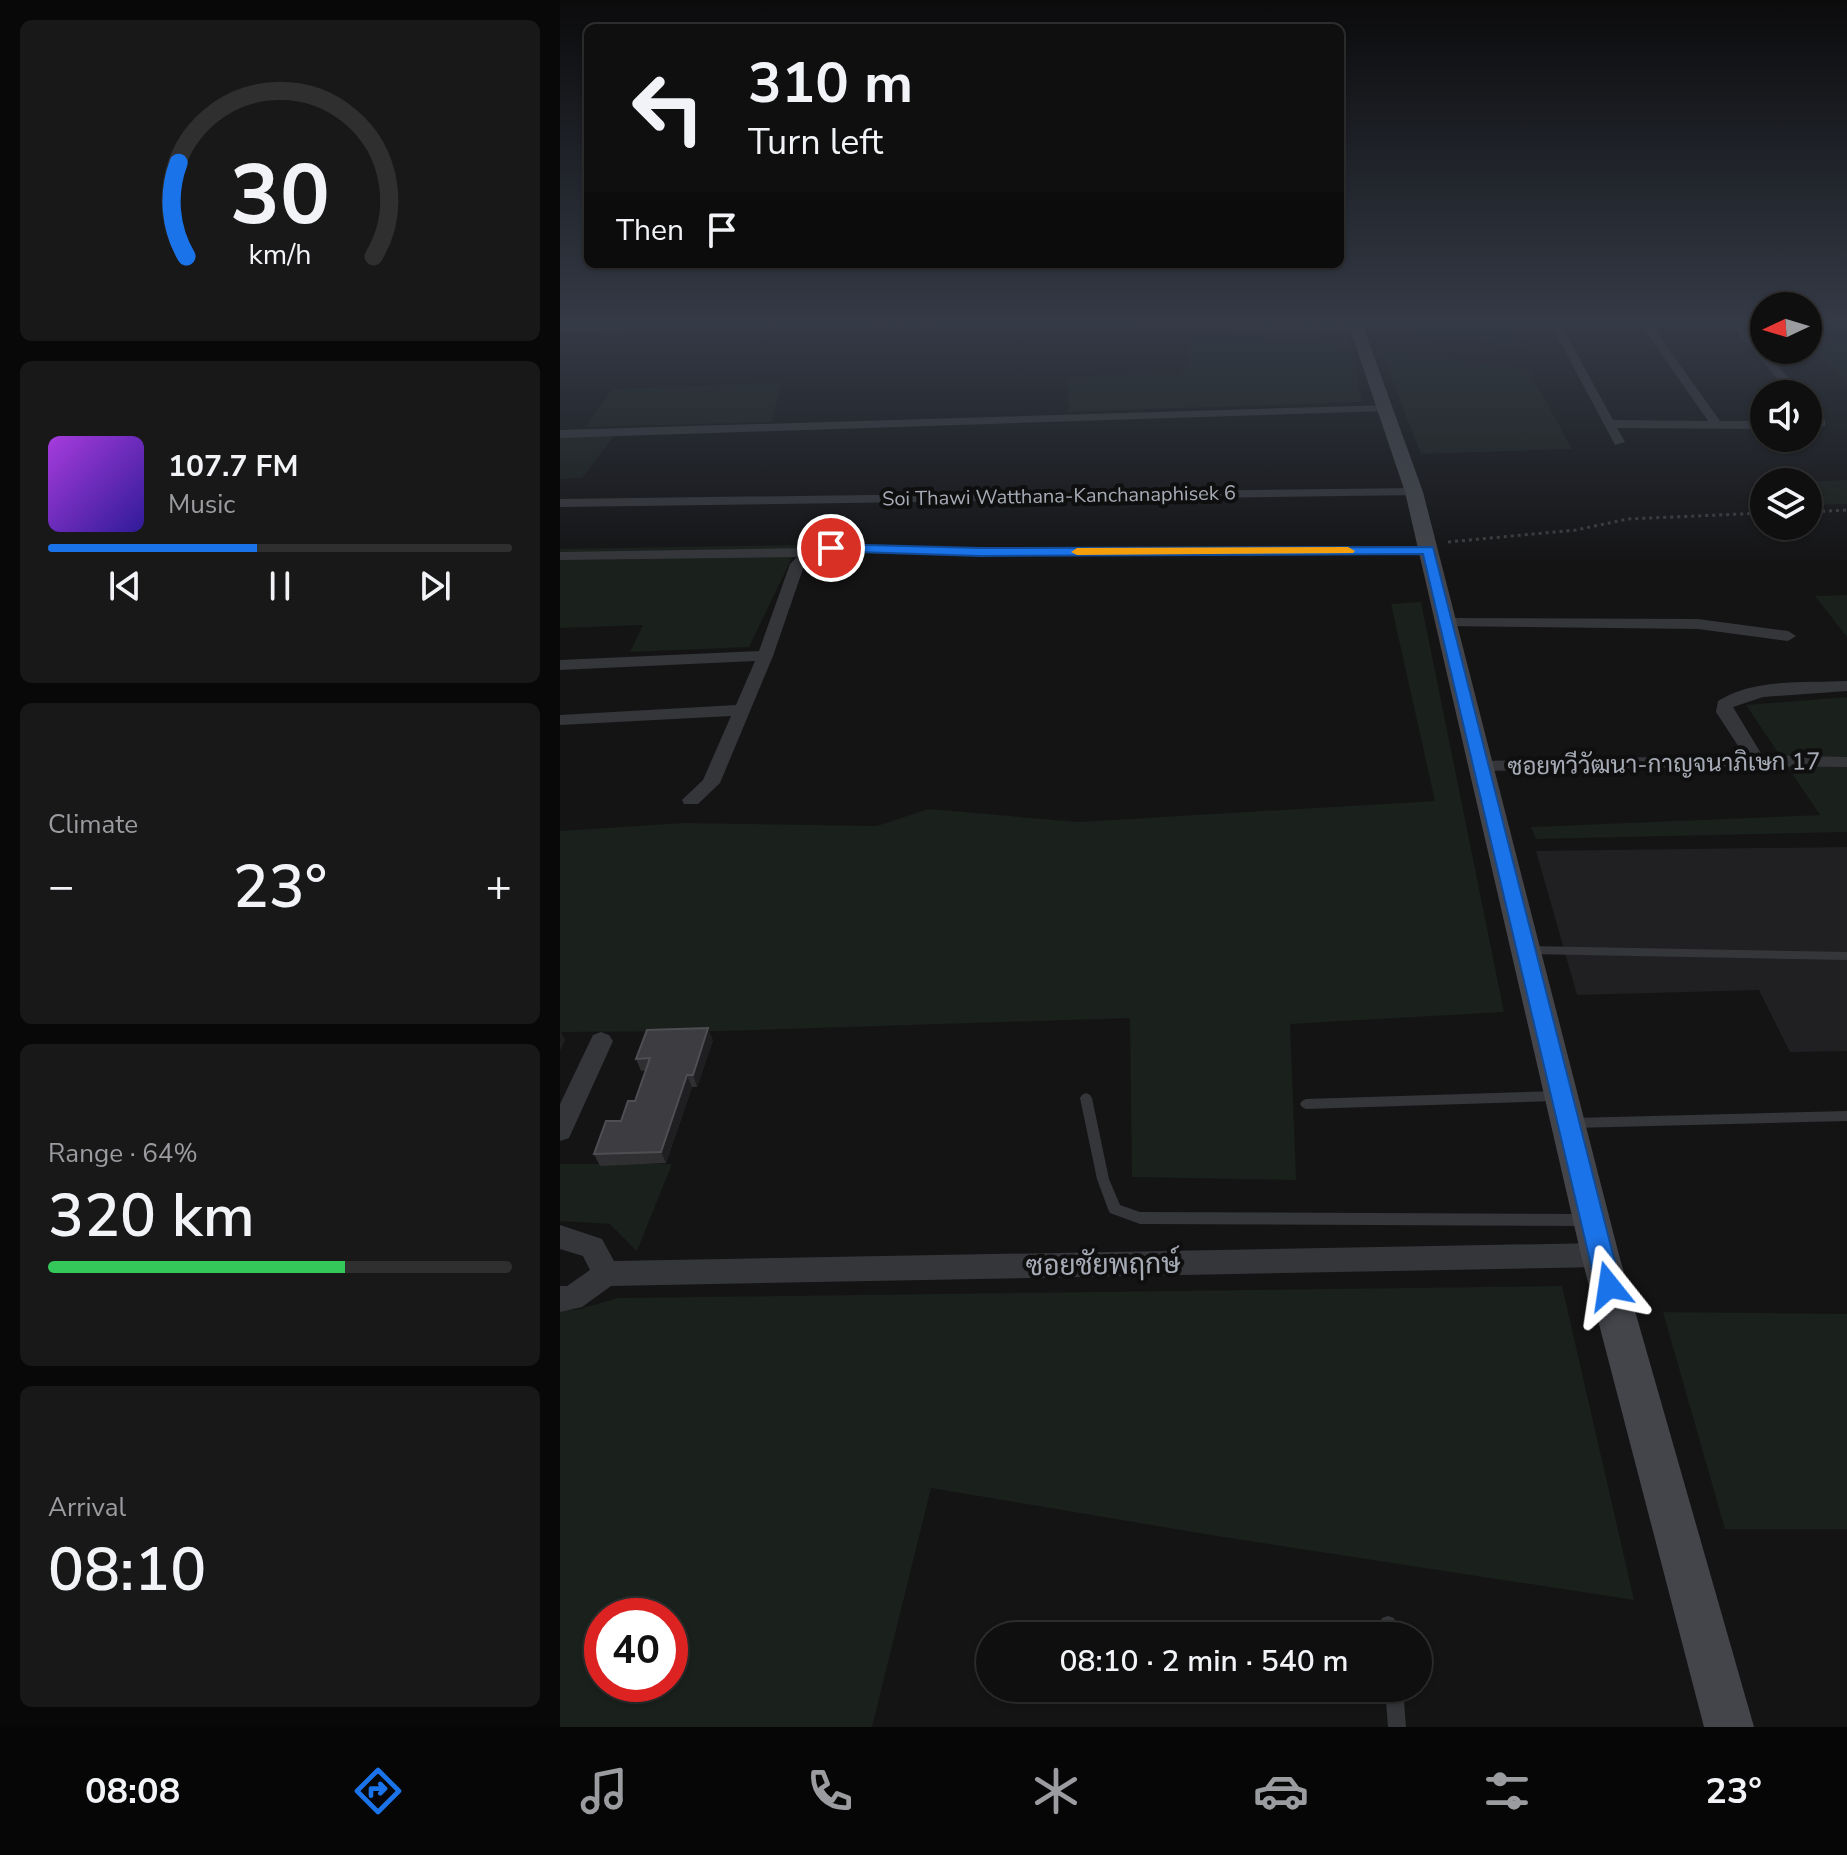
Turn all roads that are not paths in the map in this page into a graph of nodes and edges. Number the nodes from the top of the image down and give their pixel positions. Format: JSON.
{"nodes":[{"id":1,"x":1385,"y":404,"type":"edge"},
{"id":2,"x":1599,"y":404,"type":"edge"},
{"id":3,"x":1701,"y":404,"type":"edge"},
{"id":4,"x":1386,"y":407,"type":"junction"},
{"id":5,"x":1610,"y":424,"type":"junction"},
{"id":6,"x":1750,"y":425,"type":"edge"},
{"id":7,"x":1717,"y":426,"type":"junction"},
{"id":8,"x":560,"y":434,"type":"edge"},
{"id":9,"x":1619,"y":442,"type":"dead end"},
{"id":10,"x":1414,"y":492,"type":"junction"},
{"id":11,"x":560,"y":503,"type":"edge"},
{"id":12,"x":1428,"y":547,"type":"junction"},
{"id":13,"x":810,"y":552,"type":"junction"},
{"id":14,"x":560,"y":556,"type":"edge"},
{"id":15,"x":1446,"y":623,"type":"junction"},
{"id":16,"x":1788,"y":636,"type":"dead end"},
{"id":17,"x":765,"y":656,"type":"junction"},
{"id":18,"x":560,"y":665,"type":"edge"},
{"id":19,"x":1847,"y":686,"type":"edge"},
{"id":20,"x":742,"y":710,"type":"junction"},
{"id":21,"x":560,"y":720,"type":"edge"},
{"id":22,"x":1755,"y":758,"type":"junction"},
{"id":23,"x":1847,"y":762,"type":"edge"},
{"id":24,"x":1481,"y":766,"type":"junction"},
{"id":25,"x":691,"y":800,"type":"dead end"},
{"id":26,"x":1526,"y":950,"type":"junction"},
{"id":27,"x":1847,"y":956,"type":"edge"},
{"id":28,"x":601,"y":1041,"type":"dead end"},
{"id":29,"x":1086,"y":1098,"type":"dead end"},
{"id":30,"x":1306,"y":1104,"type":"dead end"},
{"id":31,"x":1564,"y":1110,"type":"junction"},
{"id":32,"x":1847,"y":1116,"type":"edge"},
{"id":33,"x":560,"y":1131,"type":"edge"},
{"id":34,"x":1591,"y":1220,"type":"junction"},
{"id":35,"x":560,"y":1237,"type":"edge"},
{"id":36,"x":1600,"y":1255,"type":"junction"},
{"id":37,"x":606,"y":1274,"type":"junction"},
{"id":38,"x":560,"y":1299,"type":"edge"},
{"id":39,"x":1395,"y":1702,"type":"edge"},
{"id":40,"x":1397,"y":1727,"type":"edge"},
{"id":41,"x":1729,"y":1727,"type":"edge"}],
"edges":[{"from":1,"to":4,"type":"street"},
{"from":2,"to":5,"type":"street"},
{"from":3,"to":7,"type":"street"},
{"from":4,"to":8,"type":"street"},
{"from":4,"to":10,"type":"street"},
{"from":5,"to":7,"type":"street"},
{"from":5,"to":9,"type":"street"},
{"from":6,"to":7,"type":"street"},
{"from":10,"to":11,"type":"street","name":"Soi Thawi Watthana-Kanchanaphisek 6"},
{"from":10,"to":12,"type":"street"},
{"from":12,"to":13,"type":"street"},
{"from":12,"to":15,"type":"street"},
{"from":13,"to":14,"type":"street"},
{"from":13,"to":17,"type":"street"},
{"from":15,"to":16,"type":"street"},
{"from":15,"to":24,"type":"street"},
{"from":17,"to":18,"type":"street"},
{"from":17,"to":20,"type":"street"},
{"from":19,"to":22,"type":"street"},
{"from":20,"to":21,"type":"street"},
{"from":20,"to":25,"type":"street"},
{"from":22,"to":23,"type":"street","name":"ซอยทวีวัฒนา-กาญจนาภิเษก 17"},
{"from":22,"to":24,"type":"street","name":"ซอยทวีวัฒนา-กาญจนาภิเษก 17"},
{"from":24,"to":26,"type":"street"},
{"from":26,"to":27,"type":"lane"},
{"from":26,"to":31,"type":"street"},
{"from":28,"to":33,"type":"street"},
{"from":29,"to":34,"type":"lane"},
{"from":30,"to":31,"type":"lane"},
{"from":31,"to":32,"type":"lane"},
{"from":31,"to":34,"type":"street"},
{"from":34,"to":36,"type":"street"},
{"from":35,"to":37,"type":"street"},
{"from":36,"to":37,"type":"street","name":"ซอยชัยพฤกษ์"},
{"from":36,"to":41,"type":"street"},
{"from":37,"to":38,"type":"street"},
{"from":39,"to":40,"type":"lane"}]}
